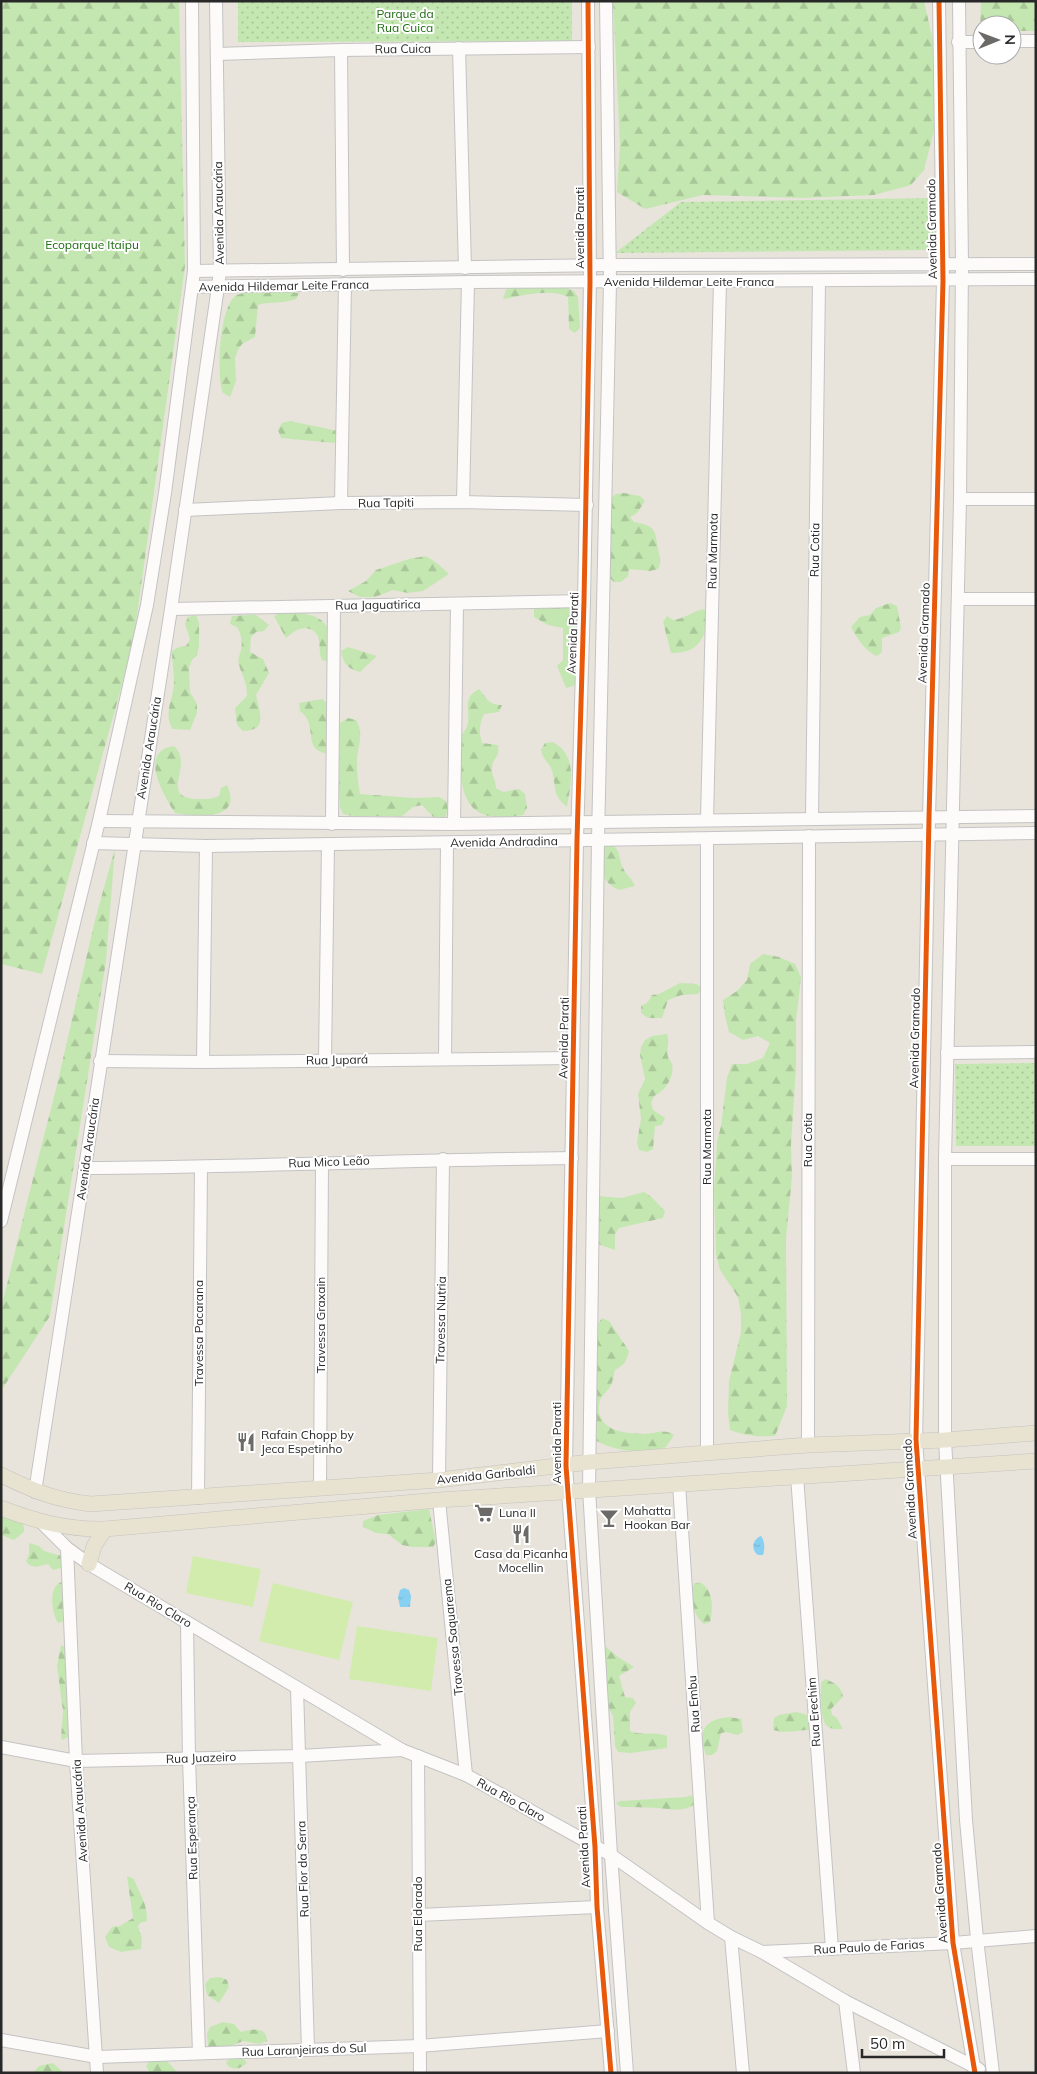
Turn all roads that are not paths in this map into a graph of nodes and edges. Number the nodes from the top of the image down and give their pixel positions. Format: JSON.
{"nodes":[{"id":1,"x":192,"y":1,"type":"edge"},
{"id":2,"x":216,"y":1,"type":"edge"},
{"id":3,"x":588,"y":1,"type":"edge"},
{"id":4,"x":606,"y":1,"type":"edge"},
{"id":5,"x":939,"y":1,"type":"edge"},
{"id":6,"x":959,"y":1,"type":"edge"},
{"id":7,"x":1022,"y":41,"type":"edge"},
{"id":8,"x":1036,"y":41,"type":"edge"},
{"id":9,"x":958,"y":42,"type":"junction"},
{"id":10,"x":972,"y":42,"type":"edge"},
{"id":11,"x":589,"y":47,"type":"junction"},
{"id":12,"x":459,"y":48,"type":"junction"},
{"id":13,"x":341,"y":50,"type":"junction"},
{"id":14,"x":217,"y":54,"type":"junction"},
{"id":15,"x":962,"y":264,"type":"junction"},
{"id":16,"x":1036,"y":264,"type":"edge"},
{"id":17,"x":609,"y":265,"type":"junction"},
{"id":18,"x":943,"y":265,"type":"junction"},
{"id":19,"x":590,"y":266,"type":"junction"},
{"id":20,"x":465,"y":268,"type":"junction"},
{"id":21,"x":343,"y":270,"type":"junction"},
{"id":22,"x":194,"y":271,"type":"junction"},
{"id":23,"x":220,"y":271,"type":"junction"},
{"id":24,"x":1036,"y":279,"type":"edge"},
{"id":25,"x":720,"y":281,"type":"junction"},
{"id":26,"x":819,"y":281,"type":"junction"},
{"id":27,"x":943,"y":281,"type":"junction"},
{"id":28,"x":961,"y":281,"type":"junction"},
{"id":29,"x":468,"y":282,"type":"junction"},
{"id":30,"x":590,"y":282,"type":"junction"},
{"id":31,"x":610,"y":282,"type":"junction"},
{"id":32,"x":345,"y":284,"type":"junction"},
{"id":33,"x":192,"y":287,"type":"junction"},
{"id":34,"x":218,"y":287,"type":"junction"},
{"id":35,"x":960,"y":499,"type":"junction"},
{"id":36,"x":1036,"y":499,"type":"edge"},
{"id":37,"x":463,"y":502,"type":"junction"},
{"id":38,"x":341,"y":503,"type":"junction"},
{"id":39,"x":587,"y":504,"type":"junction"},
{"id":40,"x":185,"y":510,"type":"junction"},
{"id":41,"x":958,"y":599,"type":"junction"},
{"id":42,"x":1036,"y":599,"type":"edge"},
{"id":43,"x":584,"y":600,"type":"junction"},
{"id":44,"x":457,"y":604,"type":"junction"},
{"id":45,"x":334,"y":606,"type":"junction"},
{"id":46,"x":171,"y":609,"type":"junction"},
{"id":47,"x":1036,"y":816,"type":"edge"},
{"id":48,"x":812,"y":818,"type":"junction"},
{"id":49,"x":929,"y":818,"type":"junction"},
{"id":50,"x":952,"y":818,"type":"junction"},
{"id":51,"x":99,"y":820,"type":"junction"},
{"id":52,"x":707,"y":820,"type":"junction"},
{"id":53,"x":138,"y":822,"type":"junction"},
{"id":54,"x":578,"y":823,"type":"junction"},
{"id":55,"x":598,"y":823,"type":"junction"},
{"id":56,"x":332,"y":824,"type":"junction"},
{"id":57,"x":454,"y":824,"type":"junction"},
{"id":58,"x":1036,"y":833,"type":"edge"},
{"id":59,"x":929,"y":834,"type":"junction"},
{"id":60,"x":953,"y":835,"type":"junction"},
{"id":61,"x":809,"y":836,"type":"junction"},
{"id":62,"x":707,"y":839,"type":"junction"},
{"id":63,"x":577,"y":840,"type":"junction"},
{"id":64,"x":598,"y":840,"type":"junction"},
{"id":65,"x":93,"y":843,"type":"junction"},
{"id":66,"x":447,"y":843,"type":"junction"},
{"id":67,"x":134,"y":844,"type":"junction"},
{"id":68,"x":328,"y":844,"type":"junction"},
{"id":69,"x":206,"y":846,"type":"junction"},
{"id":70,"x":1036,"y":1052,"type":"edge"},
{"id":71,"x":947,"y":1053,"type":"junction"},
{"id":72,"x":573,"y":1058,"type":"junction"},
{"id":73,"x":444,"y":1059,"type":"junction"},
{"id":74,"x":324,"y":1060,"type":"junction"},
{"id":75,"x":100,"y":1061,"type":"junction"},
{"id":76,"x":202,"y":1062,"type":"junction"},
{"id":77,"x":572,"y":1158,"type":"junction"},
{"id":78,"x":944,"y":1159,"type":"junction"},
{"id":79,"x":1036,"y":1159,"type":"edge"},
{"id":80,"x":443,"y":1160,"type":"junction"},
{"id":81,"x":322,"y":1162,"type":"junction"},
{"id":82,"x":200,"y":1167,"type":"junction"},
{"id":83,"x":86,"y":1168,"type":"junction"},
{"id":84,"x":1,"y":1221,"type":"edge"},
{"id":85,"x":1036,"y":1433,"type":"edge"},
{"id":86,"x":916,"y":1440,"type":"junction"},
{"id":87,"x":945,"y":1440,"type":"junction"},
{"id":88,"x":808,"y":1445,"type":"junction"},
{"id":89,"x":707,"y":1454,"type":"junction"},
{"id":90,"x":1036,"y":1461,"type":"edge"},
{"id":91,"x":590,"y":1462,"type":"junction"},
{"id":92,"x":947,"y":1465,"type":"junction"},
{"id":93,"x":566,"y":1466,"type":"junction"},
{"id":94,"x":917,"y":1467,"type":"junction"},
{"id":95,"x":1,"y":1475,"type":"edge"},
{"id":96,"x":797,"y":1476,"type":"junction"},
{"id":97,"x":439,"y":1480,"type":"junction"},
{"id":98,"x":679,"y":1484,"type":"junction"},
{"id":99,"x":320,"y":1488,"type":"junction"},
{"id":100,"x":589,"y":1489,"type":"junction"},
{"id":101,"x":567,"y":1490,"type":"junction"},
{"id":102,"x":35,"y":1492,"type":"junction"},
{"id":103,"x":198,"y":1498,"type":"junction"},
{"id":104,"x":439,"y":1500,"type":"junction"},
{"id":105,"x":8,"y":1511,"type":"edge"},
{"id":106,"x":42,"y":1523,"type":"junction"},
{"id":107,"x":105,"y":1529,"type":"junction"},
{"id":108,"x":67,"y":1548,"type":"junction"},
{"id":109,"x":88,"y":1564,"type":"junction"},
{"id":110,"x":187,"y":1623,"type":"junction"},
{"id":111,"x":956,"y":1668,"type":"junction"},
{"id":112,"x":934,"y":1671,"type":"junction"},
{"id":113,"x":297,"y":1688,"type":"junction"},
{"id":114,"x":1,"y":1747,"type":"edge"},
{"id":115,"x":402,"y":1750,"type":"junction"},
{"id":116,"x":300,"y":1756,"type":"junction"},
{"id":117,"x":418,"y":1756,"type":"junction"},
{"id":118,"x":189,"y":1759,"type":"junction"},
{"id":119,"x":76,"y":1761,"type":"junction"},
{"id":120,"x":466,"y":1775,"type":"junction"},
{"id":121,"x":966,"y":1820,"type":"junction"},
{"id":122,"x":944,"y":1823,"type":"junction"},
{"id":123,"x":595,"y":1847,"type":"junction"},
{"id":124,"x":611,"y":1855,"type":"junction"},
{"id":125,"x":597,"y":1907,"type":"junction"},
{"id":126,"x":418,"y":1915,"type":"junction"},
{"id":127,"x":708,"y":1923,"type":"junction"},
{"id":128,"x":1036,"y":1936,"type":"edge"},
{"id":129,"x":731,"y":1937,"type":"junction"},
{"id":130,"x":977,"y":1939,"type":"junction"},
{"id":131,"x":953,"y":1942,"type":"junction"},
{"id":132,"x":832,"y":1949,"type":"junction"},
{"id":133,"x":762,"y":1952,"type":"junction"},
{"id":134,"x":846,"y":2001,"type":"junction"},
{"id":135,"x":608,"y":2031,"type":"junction"},
{"id":136,"x":1,"y":2040,"type":"edge"},
{"id":137,"x":419,"y":2046,"type":"junction"},
{"id":138,"x":308,"y":2050,"type":"junction"},
{"id":139,"x":199,"y":2053,"type":"junction"},
{"id":140,"x":97,"y":2057,"type":"junction"},
{"id":141,"x":978,"y":2071,"type":"edge"},
{"id":142,"x":97,"y":2073,"type":"edge"},
{"id":143,"x":420,"y":2073,"type":"edge"},
{"id":144,"x":611,"y":2073,"type":"edge"},
{"id":145,"x":627,"y":2073,"type":"edge"},
{"id":146,"x":743,"y":2073,"type":"edge"},
{"id":147,"x":854,"y":2073,"type":"edge"},
{"id":148,"x":993,"y":2073,"type":"edge"}],
"edges":[{"from":1,"to":22,"type":"street","name":"Avenida Araucária"},
{"from":2,"to":14,"type":"street","name":"Avenida Araucária"},
{"from":3,"to":11,"type":"street","name":"Avenida Parati"},
{"from":4,"to":17,"type":"street"},
{"from":5,"to":18,"type":"street","name":"Avenida Gramado"},
{"from":6,"to":9,"type":"street"},
{"from":7,"to":8,"type":"street"},
{"from":9,"to":10,"type":"street"},
{"from":9,"to":15,"type":"street"},
{"from":11,"to":12,"type":"street","name":"Rua Cuica"},
{"from":11,"to":19,"type":"street","name":"Avenida Parati"},
{"from":12,"to":13,"type":"street","name":"Rua Cuica"},
{"from":12,"to":20,"type":"street"},
{"from":13,"to":14,"type":"street","name":"Rua Cuica"},
{"from":13,"to":21,"type":"street"},
{"from":14,"to":23,"type":"street","name":"Avenida Araucária"},
{"from":15,"to":16,"type":"street","name":"Avenida Hildemar Leite Franca"},
{"from":15,"to":18,"type":"street","name":"Avenida Hildemar Leite Franca"},
{"from":15,"to":28,"type":"street"},
{"from":17,"to":18,"type":"street","name":"Avenida Hildemar Leite Franca"},
{"from":17,"to":19,"type":"street","name":"Avenida Hildemar Leite Franca"},
{"from":17,"to":31,"type":"street"},
{"from":18,"to":27,"type":"street","name":"Avenida Gramado"},
{"from":19,"to":20,"type":"street","name":"Avenida Hildemar Leite Franca"},
{"from":19,"to":30,"type":"street","name":"Avenida Parati"},
{"from":20,"to":21,"type":"street","name":"Avenida Hildemar Leite Franca"},
{"from":21,"to":23,"type":"street","name":"Avenida Hildemar Leite Franca"},
{"from":22,"to":23,"type":"street","name":"Avenida Hildemar Leite Franca"},
{"from":22,"to":33,"type":"street","name":"Avenida Araucária"},
{"from":23,"to":34,"type":"street","name":"Avenida Araucária"},
{"from":24,"to":28,"type":"street","name":"Avenida Hildemar Leite Franca"},
{"from":25,"to":26,"type":"street","name":"Avenida Hildemar Leite Franca"},
{"from":25,"to":31,"type":"street","name":"Avenida Hildemar Leite Franca"},
{"from":25,"to":52,"type":"street","name":"Rua Marmota"},
{"from":26,"to":27,"type":"street","name":"Avenida Hildemar Leite Franca"},
{"from":26,"to":48,"type":"street","name":"Rua Cotia"},
{"from":27,"to":28,"type":"street","name":"Avenida Hildemar Leite Franca"},
{"from":27,"to":49,"type":"street","name":"Avenida Gramado"},
{"from":28,"to":35,"type":"street"},
{"from":29,"to":30,"type":"street","name":"Avenida Hildemar Leite Franca"},
{"from":29,"to":32,"type":"street","name":"Avenida Hildemar Leite Franca"},
{"from":29,"to":37,"type":"street"},
{"from":30,"to":31,"type":"street","name":"Avenida Hildemar Leite Franca"},
{"from":30,"to":39,"type":"street","name":"Avenida Parati"},
{"from":31,"to":55,"type":"street"},
{"from":32,"to":34,"type":"street","name":"Avenida Hildemar Leite Franca"},
{"from":32,"to":38,"type":"street"},
{"from":33,"to":34,"type":"street","name":"Avenida Hildemar Leite Franca"},
{"from":33,"to":51,"type":"street","name":"Avenida Araucária"},
{"from":34,"to":40,"type":"street","name":"Avenida Araucária"},
{"from":35,"to":36,"type":"street"},
{"from":35,"to":41,"type":"street"},
{"from":37,"to":38,"type":"street","name":"Rua Tapiti"},
{"from":37,"to":39,"type":"street","name":"Rua Tapiti"},
{"from":38,"to":40,"type":"street","name":"Rua Tapiti"},
{"from":39,"to":43,"type":"street","name":"Avenida Parati"},
{"from":40,"to":46,"type":"street","name":"Avenida Araucária"},
{"from":41,"to":42,"type":"street"},
{"from":41,"to":50,"type":"street"},
{"from":43,"to":44,"type":"street","name":"Rua Jaguatirica"},
{"from":43,"to":54,"type":"street","name":"Avenida Parati"},
{"from":44,"to":45,"type":"street","name":"Rua Jaguatirica"},
{"from":44,"to":57,"type":"street"},
{"from":45,"to":46,"type":"street","name":"Rua Jaguatirica"},
{"from":45,"to":56,"type":"street"},
{"from":46,"to":53,"type":"street","name":"Avenida Araucária"},
{"from":47,"to":50,"type":"street","name":"Avenida Andradina"},
{"from":48,"to":49,"type":"street","name":"Avenida Andradina"},
{"from":48,"to":52,"type":"street","name":"Avenida Andradina"},
{"from":49,"to":50,"type":"street","name":"Avenida Andradina"},
{"from":49,"to":59,"type":"street","name":"Avenida Gramado"},
{"from":50,"to":60,"type":"street"},
{"from":51,"to":53,"type":"street","name":"Avenida Andradina"},
{"from":51,"to":65,"type":"street","name":"Avenida Araucária"},
{"from":52,"to":55,"type":"street","name":"Avenida Andradina"},
{"from":53,"to":56,"type":"street","name":"Avenida Andradina"},
{"from":53,"to":67,"type":"street","name":"Avenida Araucária"},
{"from":54,"to":55,"type":"street","name":"Avenida Andradina"},
{"from":54,"to":57,"type":"street","name":"Avenida Andradina"},
{"from":54,"to":63,"type":"street","name":"Avenida Parati"},
{"from":55,"to":64,"type":"street"},
{"from":56,"to":57,"type":"street","name":"Avenida Andradina"},
{"from":58,"to":60,"type":"street","name":"Avenida Andradina"},
{"from":59,"to":60,"type":"street","name":"Avenida Andradina"},
{"from":59,"to":61,"type":"street","name":"Avenida Andradina"},
{"from":59,"to":86,"type":"street","name":"Avenida Gramado"},
{"from":60,"to":71,"type":"street"},
{"from":61,"to":62,"type":"street","name":"Avenida Andradina"},
{"from":61,"to":88,"type":"street","name":"Rua Cotia"},
{"from":62,"to":64,"type":"street","name":"Avenida Andradina"},
{"from":62,"to":89,"type":"street","name":"Rua Marmota"},
{"from":63,"to":64,"type":"street","name":"Avenida Andradina"},
{"from":63,"to":66,"type":"street","name":"Avenida Andradina"},
{"from":63,"to":72,"type":"street","name":"Avenida Parati"},
{"from":64,"to":91,"type":"street"},
{"from":65,"to":67,"type":"street","name":"Avenida Andradina"},
{"from":65,"to":84,"type":"street","name":"Avenida Araucária"},
{"from":66,"to":68,"type":"street","name":"Avenida Andradina"},
{"from":66,"to":73,"type":"street"},
{"from":67,"to":69,"type":"street","name":"Avenida Andradina"},
{"from":67,"to":75,"type":"street","name":"Avenida Araucária"},
{"from":68,"to":69,"type":"street","name":"Avenida Andradina"},
{"from":68,"to":74,"type":"street"},
{"from":69,"to":76,"type":"street"},
{"from":70,"to":71,"type":"street"},
{"from":71,"to":78,"type":"street"},
{"from":72,"to":73,"type":"street","name":"Rua Jupará"},
{"from":72,"to":77,"type":"street","name":"Avenida Parati"},
{"from":73,"to":74,"type":"street","name":"Rua Jupará"},
{"from":74,"to":76,"type":"street","name":"Rua Jupará"},
{"from":75,"to":76,"type":"street","name":"Rua Jupará"},
{"from":75,"to":83,"type":"street","name":"Avenida Araucária"},
{"from":77,"to":80,"type":"street","name":"Rua Mico Leão"},
{"from":77,"to":93,"type":"street","name":"Avenida Parati"},
{"from":78,"to":79,"type":"street"},
{"from":78,"to":87,"type":"street"},
{"from":80,"to":81,"type":"street","name":"Rua Mico Leão"},
{"from":80,"to":97,"type":"street","name":"Travessa Nutria"},
{"from":81,"to":82,"type":"street","name":"Rua Mico Leão"},
{"from":81,"to":99,"type":"street","name":"Travessa Graxain"},
{"from":82,"to":83,"type":"street","name":"Rua Mico Leão"},
{"from":82,"to":103,"type":"street","name":"Travessa Pacarana"},
{"from":83,"to":102,"type":"street","name":"Avenida Araucária"},
{"from":85,"to":87,"type":"main road","name":"Avenida Garibaldi"},
{"from":86,"to":87,"type":"main road","name":"Avenida Garibaldi"},
{"from":86,"to":88,"type":"main road","name":"Avenida Garibaldi"},
{"from":86,"to":94,"type":"street","name":"Avenida Gramado"},
{"from":87,"to":92,"type":"street"},
{"from":88,"to":89,"type":"main road","name":"Avenida Garibaldi"},
{"from":89,"to":91,"type":"main road","name":"Avenida Garibaldi"},
{"from":90,"to":92,"type":"main road","name":"Avenida Garibaldi"},
{"from":91,"to":93,"type":"main road","name":"Avenida Garibaldi"},
{"from":91,"to":100,"type":"street"},
{"from":92,"to":94,"type":"main road","name":"Avenida Garibaldi"},
{"from":92,"to":111,"type":"street"},
{"from":93,"to":97,"type":"main road","name":"Avenida Garibaldi"},
{"from":93,"to":101,"type":"street","name":"Avenida Parati"},
{"from":94,"to":96,"type":"main road","name":"Avenida Garibaldi"},
{"from":94,"to":112,"type":"street","name":"Avenida Gramado"},
{"from":95,"to":102,"type":"main road","name":"Avenida Garibaldi"},
{"from":96,"to":98,"type":"main road","name":"Avenida Garibaldi"},
{"from":96,"to":132,"type":"street","name":"Rua Erechim"},
{"from":97,"to":99,"type":"main road","name":"Avenida Garibaldi"},
{"from":98,"to":100,"type":"main road","name":"Avenida Garibaldi"},
{"from":98,"to":127,"type":"street","name":"Rua Embu"},
{"from":99,"to":103,"type":"main road","name":"Avenida Garibaldi"},
{"from":100,"to":101,"type":"main road","name":"Avenida Garibaldi"},
{"from":100,"to":124,"type":"street"},
{"from":101,"to":104,"type":"main road","name":"Avenida Garibaldi"},
{"from":101,"to":123,"type":"street","name":"Avenida Parati"},
{"from":102,"to":103,"type":"main road","name":"Avenida Garibaldi"},
{"from":102,"to":105,"type":"main road"},
{"from":104,"to":107,"type":"main road","name":"Avenida Garibaldi"},
{"from":104,"to":120,"type":"street","name":"Travessa Saquarema"},
{"from":105,"to":106,"type":"main road","name":"Avenida Garibaldi"},
{"from":106,"to":107,"type":"main road","name":"Avenida Garibaldi"},
{"from":106,"to":108,"type":"street","name":"Rua Rio Claro"},
{"from":107,"to":109,"type":"main road"},
{"from":108,"to":109,"type":"street","name":"Rua Rio Claro"},
{"from":108,"to":119,"type":"street","name":"Avenida Araucária"},
{"from":109,"to":110,"type":"street","name":"Rua Rio Claro"},
{"from":110,"to":113,"type":"street","name":"Rua Rio Claro"},
{"from":110,"to":118,"type":"street","name":"Rua Esperança"},
{"from":111,"to":112,"type":"street"},
{"from":111,"to":121,"type":"street"},
{"from":112,"to":122,"type":"street","name":"Avenida Gramado"},
{"from":113,"to":115,"type":"street","name":"Rua Rio Claro"},
{"from":113,"to":116,"type":"street","name":"Rua Flor da Serra"},
{"from":114,"to":119,"type":"street","name":"Rua Juazeiro"},
{"from":115,"to":116,"type":"street","name":"Rua Juazeiro"},
{"from":115,"to":117,"type":"street","name":"Rua Rio Claro"},
{"from":116,"to":118,"type":"street","name":"Rua Juazeiro"},
{"from":116,"to":138,"type":"street","name":"Rua Flor da Serra"},
{"from":117,"to":120,"type":"street","name":"Rua Rio Claro"},
{"from":117,"to":126,"type":"street","name":"Rua Eldorado"},
{"from":118,"to":119,"type":"street","name":"Rua Juazeiro"},
{"from":118,"to":139,"type":"street","name":"Rua Esperança"},
{"from":119,"to":140,"type":"street","name":"Avenida Araucária"},
{"from":120,"to":123,"type":"street","name":"Rua Rio Claro"},
{"from":121,"to":122,"type":"street"},
{"from":121,"to":130,"type":"street"},
{"from":122,"to":131,"type":"street","name":"Avenida Gramado"},
{"from":123,"to":124,"type":"street","name":"Rua Rio Claro"},
{"from":123,"to":125,"type":"street","name":"Avenida Parati"},
{"from":124,"to":127,"type":"street","name":"Rua Rio Claro"},
{"from":124,"to":145,"type":"street"},
{"from":125,"to":126,"type":"street"},
{"from":125,"to":135,"type":"street","name":"Avenida Parati"},
{"from":126,"to":137,"type":"street","name":"Rua Eldorado"},
{"from":127,"to":129,"type":"street","name":"Rua Rio Claro"},
{"from":128,"to":130,"type":"street","name":"Rua Paulo de Farias"},
{"from":129,"to":133,"type":"street","name":"Rua Rio Claro"},
{"from":129,"to":146,"type":"street"},
{"from":130,"to":131,"type":"street","name":"Rua Paulo de Farias"},
{"from":130,"to":148,"type":"street"},
{"from":131,"to":132,"type":"street","name":"Rua Paulo de Farias"},
{"from":131,"to":141,"type":"street","name":"Avenida Gramado"},
{"from":132,"to":133,"type":"street","name":"Rua Paulo de Farias"},
{"from":133,"to":134,"type":"street","name":"Rua Rio Claro"},
{"from":134,"to":141,"type":"street","name":"Rua Rio Claro"},
{"from":134,"to":147,"type":"street"},
{"from":135,"to":137,"type":"street","name":"Rua Laranjeiras do Sul"},
{"from":135,"to":144,"type":"street","name":"Avenida Parati"},
{"from":136,"to":140,"type":"street","name":"Rua Laranjeiras do Sul"},
{"from":137,"to":138,"type":"street","name":"Rua Laranjeiras do Sul"},
{"from":137,"to":143,"type":"street","name":"Rua Eldorado"},
{"from":138,"to":139,"type":"street","name":"Rua Laranjeiras do Sul"},
{"from":139,"to":140,"type":"street","name":"Rua Laranjeiras do Sul"},
{"from":140,"to":142,"type":"street","name":"Avenida Araucária"}]}
